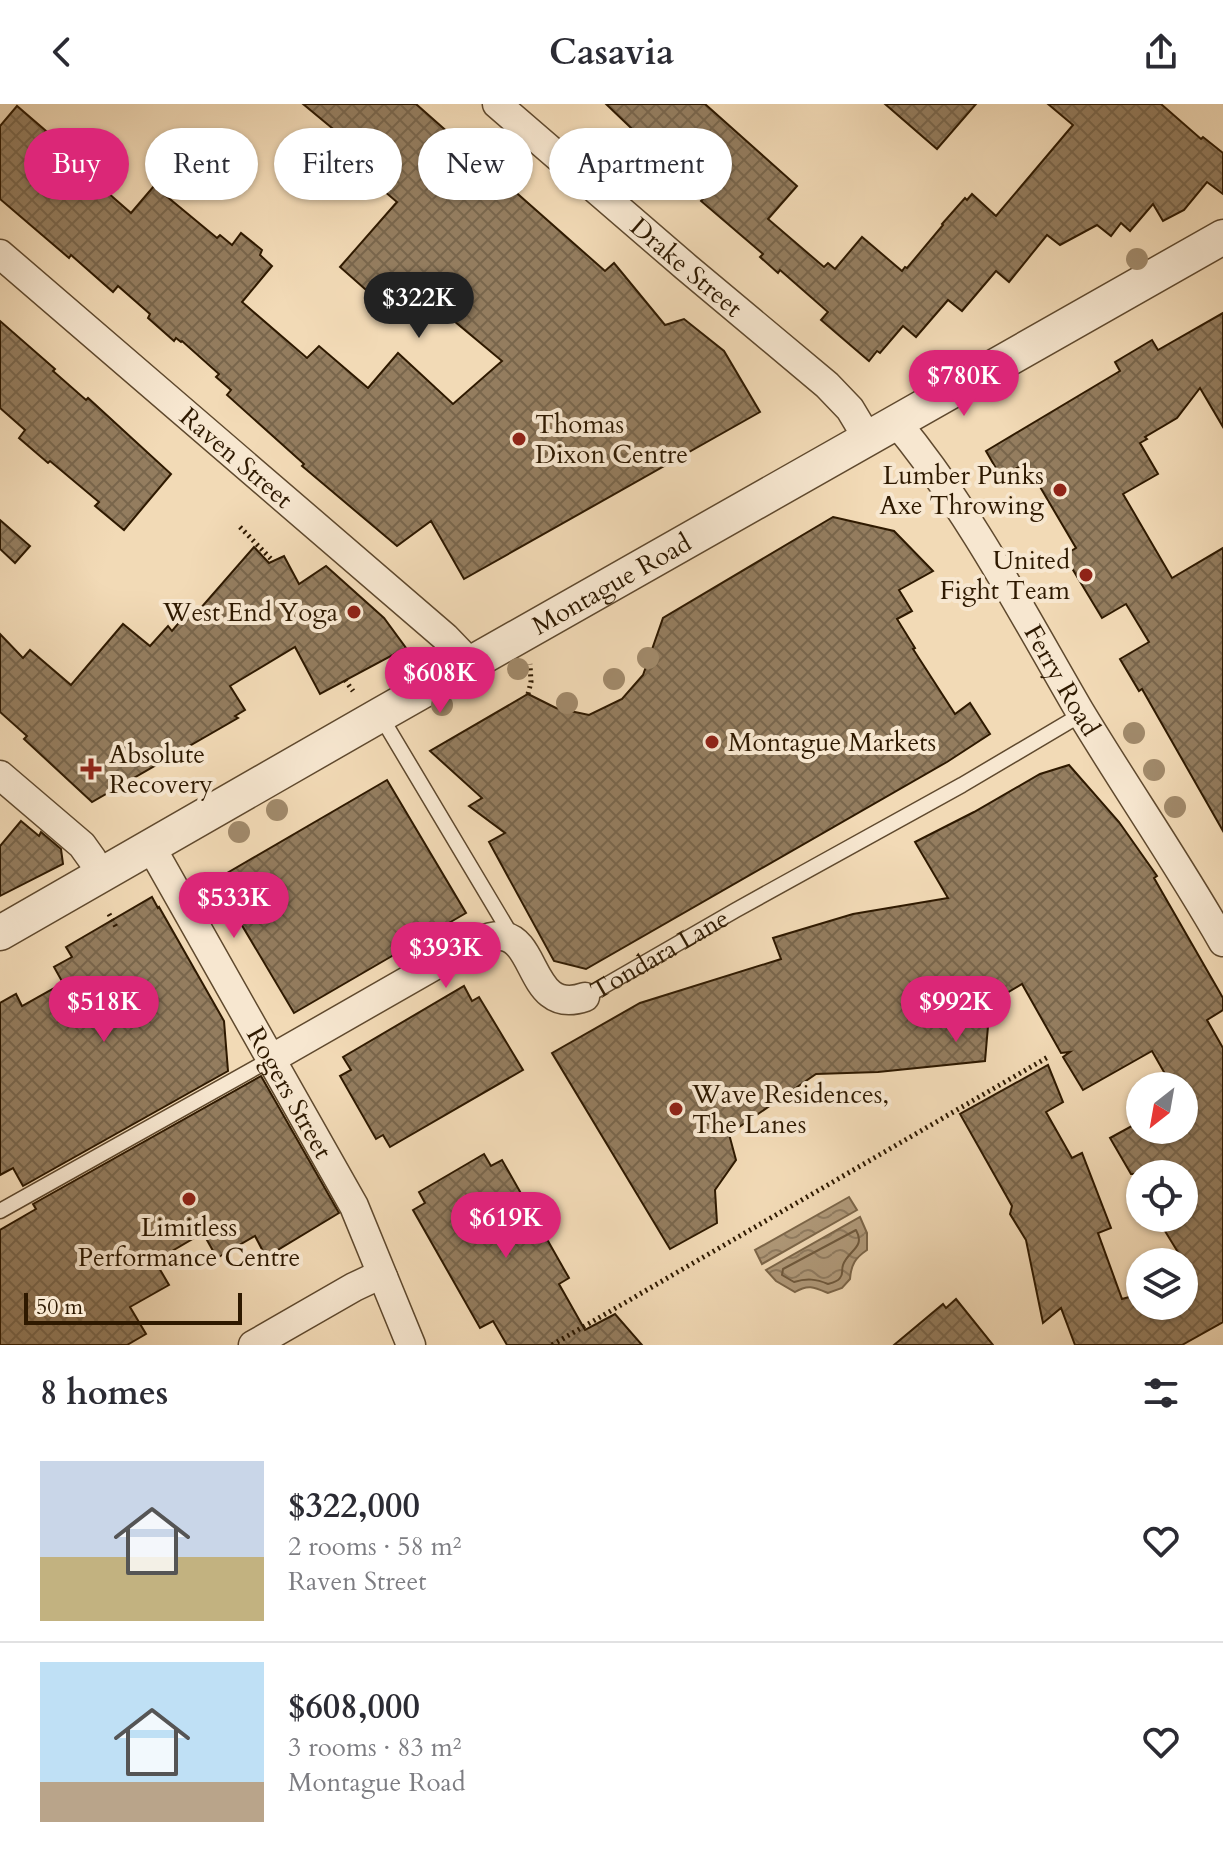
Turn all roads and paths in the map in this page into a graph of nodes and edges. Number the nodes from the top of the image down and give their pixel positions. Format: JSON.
{"nodes":[{"id":1,"x":497,"y":104,"type":"edge"},
{"id":2,"x":1223,"y":237,"type":"edge"},
{"id":3,"x":0,"y":254,"type":"edge"},
{"id":4,"x":897,"y":423,"type":"junction"},
{"id":5,"x":868,"y":439,"type":"junction"},
{"id":6,"x":240,"y":527,"type":"dead end"},
{"id":7,"x":273,"y":561,"type":"dead end"},
{"id":8,"x":530,"y":662,"type":"dead end"},
{"id":9,"x":471,"y":664,"type":"junction"},
{"id":10,"x":345,"y":680,"type":"dead end"},
{"id":11,"x":353,"y":691,"type":"dead end"},
{"id":12,"x":528,"y":694,"type":"dead end"},
{"id":13,"x":1082,"y":714,"type":"junction"},
{"id":14,"x":380,"y":715,"type":"junction"},
{"id":15,"x":0,"y":775,"type":"edge"},
{"id":16,"x":151,"y":847,"type":"junction"},
{"id":17,"x":100,"y":875,"type":"junction"},
{"id":18,"x":109,"y":914,"type":"dead end"},
{"id":19,"x":116,"y":927,"type":"dead end"},
{"id":20,"x":0,"y":933,"type":"edge"},
{"id":21,"x":515,"y":941,"type":"junction"},
{"id":22,"x":1223,"y":942,"type":"edge"},
{"id":23,"x":585,"y":997,"type":"joint"},
{"id":24,"x":1048,"y":1057,"type":"dead end"},
{"id":25,"x":271,"y":1059,"type":"junction"},
{"id":26,"x":0,"y":1211,"type":"edge"},
{"id":27,"x":383,"y":1277,"type":"junction"},
{"id":28,"x":253,"y":1345,"type":"edge"},
{"id":29,"x":411,"y":1345,"type":"edge"},
{"id":30,"x":552,"y":1345,"type":"edge"}],
"edges":[{"from":1,"to":5,"type":"street","name":"Drake Street"},
{"from":2,"to":4,"type":"street","name":"Montague Road"},
{"from":3,"to":9,"type":"street","name":"Raven Street"},
{"from":4,"to":5,"type":"street","name":"Montague Road"},
{"from":4,"to":13,"type":"street","name":"Ferry Road"},
{"from":5,"to":9,"type":"street","name":"Montague Road"},
{"from":6,"to":7,"type":"path"},
{"from":8,"to":12,"type":"path"},
{"from":9,"to":14,"type":"street","name":"Montague Road"},
{"from":10,"to":11,"type":"path"},
{"from":13,"to":22,"type":"street","name":"Ferry Road"},
{"from":13,"to":23,"type":"lane","name":"Tondara Lane"},
{"from":14,"to":16,"type":"street","name":"Montague Road"},
{"from":14,"to":21,"type":"lane"},
{"from":15,"to":17,"type":"street"},
{"from":16,"to":17,"type":"street","name":"Montague Road"},
{"from":16,"to":25,"type":"street","name":"Rogers Street"},
{"from":17,"to":20,"type":"street","name":"Montague Road"},
{"from":18,"to":19,"type":"path"},
{"from":21,"to":23,"type":"street","name":"Tondara Lane"},
{"from":21,"to":25,"type":"street"},
{"from":24,"to":30,"type":"path"},
{"from":25,"to":26,"type":"lane"},
{"from":25,"to":27,"type":"street","name":"Rogers Street"},
{"from":27,"to":28,"type":"street"},
{"from":27,"to":29,"type":"street","name":"Rogers Street"}]}
